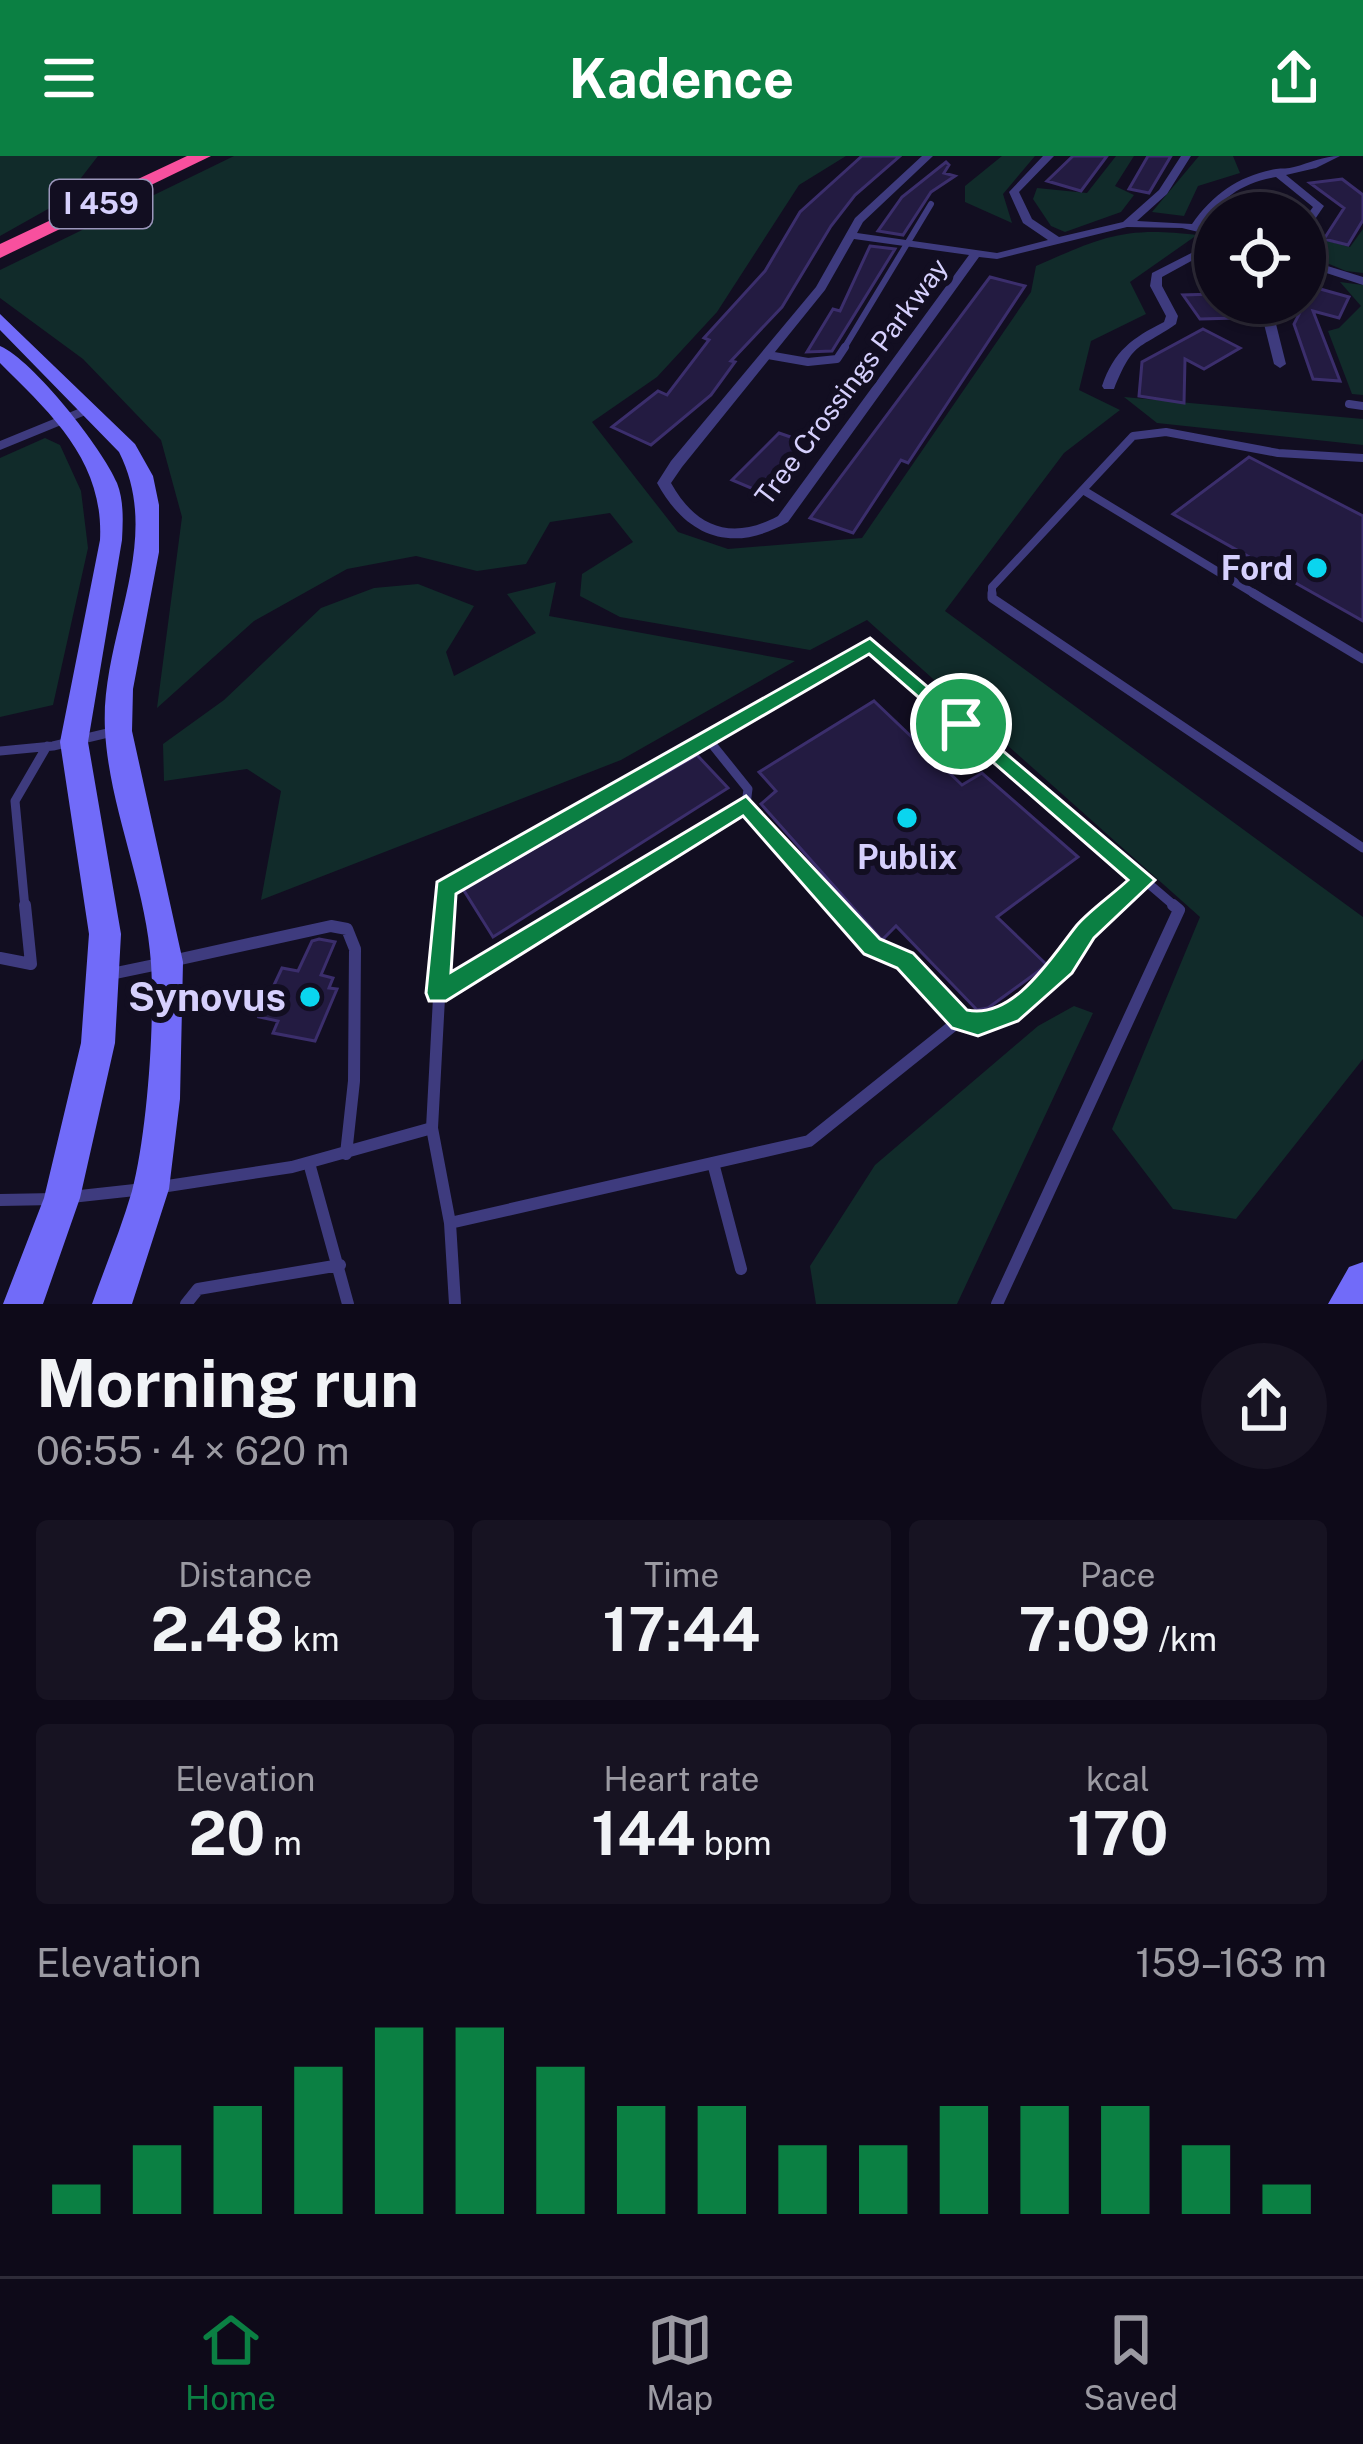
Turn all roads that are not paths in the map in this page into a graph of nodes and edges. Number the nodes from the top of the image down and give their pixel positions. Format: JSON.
{"nodes":[{"id":1,"x":202,"y":156,"type":"edge"},
{"id":2,"x":928,"y":156,"type":"edge"},
{"id":3,"x":1049,"y":156,"type":"edge"},
{"id":4,"x":1186,"y":156,"type":"edge"},
{"id":5,"x":1335,"y":156,"type":"edge"},
{"id":6,"x":1244,"y":163,"type":"dead end"},
{"id":7,"x":1276,"y":172,"type":"junction"},
{"id":8,"x":1256,"y":173,"type":"junction"},
{"id":9,"x":1218,"y":192,"type":"edge"},
{"id":10,"x":1301,"y":192,"type":"edge"},
{"id":11,"x":931,"y":204,"type":"dead end"},
{"id":12,"x":1126,"y":224,"type":"junction"},
{"id":13,"x":1194,"y":228,"type":"edge"},
{"id":14,"x":850,"y":235,"type":"junction"},
{"id":15,"x":1059,"y":242,"type":"junction"},
{"id":16,"x":904,"y":244,"type":"junction"},
{"id":17,"x":0,"y":252,"type":"edge"},
{"id":18,"x":1194,"y":255,"type":"edge"},
{"id":19,"x":974,"y":256,"type":"junction"},
{"id":20,"x":1326,"y":269,"type":"edge"},
{"id":21,"x":1363,"y":281,"type":"edge"},
{"id":22,"x":0,"y":319,"type":"edge"},
{"id":23,"x":1270,"y":324,"type":"edge"},
{"id":24,"x":0,"y":352,"type":"edge"},
{"id":25,"x":768,"y":355,"type":"junction"},
{"id":26,"x":1280,"y":364,"type":"dead end"},
{"id":27,"x":1108,"y":386,"type":"dead end"},
{"id":28,"x":1348,"y":404,"type":"dead end"},
{"id":29,"x":1363,"y":406,"type":"edge"},
{"id":30,"x":74,"y":415,"type":"junction"},
{"id":31,"x":0,"y":446,"type":"edge"},
{"id":32,"x":1363,"y":458,"type":"edge"},
{"id":33,"x":1082,"y":490,"type":"junction"},
{"id":34,"x":1363,"y":659,"type":"edge"},
{"id":35,"x":118,"y":731,"type":"junction"},
{"id":36,"x":707,"y":738,"type":"junction"},
{"id":37,"x":61,"y":744,"type":"junction"},
{"id":38,"x":0,"y":751,"type":"edge"},
{"id":39,"x":746,"y":804,"type":"junction"},
{"id":40,"x":1363,"y":848,"type":"edge"},
{"id":41,"x":1144,"y":880,"type":"junction"},
{"id":42,"x":0,"y":958,"type":"edge"},
{"id":43,"x":167,"y":962,"type":"junction"},
{"id":44,"x":102,"y":976,"type":"junction"},
{"id":45,"x":437,"y":993,"type":"junction"},
{"id":46,"x":960,"y":1020,"type":"junction"},
{"id":47,"x":432,"y":1128,"type":"junction"},
{"id":48,"x":346,"y":1154,"type":"junction"},
{"id":49,"x":308,"y":1163,"type":"junction"},
{"id":50,"x":713,"y":1163,"type":"junction"},
{"id":51,"x":151,"y":1189,"type":"junction"},
{"id":52,"x":62,"y":1198,"type":"junction"},
{"id":53,"x":0,"y":1201,"type":"edge"},
{"id":54,"x":450,"y":1223,"type":"junction"},
{"id":55,"x":340,"y":1265,"type":"junction"},
{"id":56,"x":741,"y":1269,"type":"dead end"},
{"id":57,"x":1363,"y":1281,"type":"edge"},
{"id":58,"x":22,"y":1304,"type":"edge"},
{"id":59,"x":112,"y":1304,"type":"edge"},
{"id":60,"x":186,"y":1304,"type":"edge"},
{"id":61,"x":348,"y":1304,"type":"edge"},
{"id":62,"x":455,"y":1304,"type":"edge"},
{"id":63,"x":997,"y":1304,"type":"edge"},
{"id":64,"x":1348,"y":1304,"type":"edge"}],
"edges":[{"from":1,"to":17,"type":"highway","number":"I 459"},
{"from":2,"to":14,"type":"street","name":"Tree Crossings Parkway"},
{"from":3,"to":15,"type":"street"},
{"from":4,"to":12,"type":"street","name":"Tree Crossings Parkway"},
{"from":5,"to":7,"type":"street"},
{"from":6,"to":8,"type":"street"},
{"from":7,"to":8,"type":"street"},
{"from":7,"to":10,"type":"street"},
{"from":8,"to":9,"type":"street"},
{"from":11,"to":16,"type":"lane"},
{"from":12,"to":13,"type":"street","name":"Tree Crossings Parkway"},
{"from":12,"to":15,"type":"street","name":"Tree Crossings Parkway"},
{"from":14,"to":16,"type":"street","name":"Tree Crossings Parkway"},
{"from":14,"to":25,"type":"street","name":"Tree Crossings Parkway"},
{"from":15,"to":19,"type":"street","name":"Tree Crossings Parkway"},
{"from":16,"to":19,"type":"street","name":"Tree Crossings Parkway"},
{"from":16,"to":25,"type":"lane"},
{"from":18,"to":27,"type":"street"},
{"from":19,"to":25,"type":"street","name":"Tree Crossings Parkway"},
{"from":20,"to":21,"type":"street"},
{"from":22,"to":30,"type":"street"},
{"from":23,"to":26,"type":"street"},
{"from":24,"to":30,"type":"street"},
{"from":28,"to":29,"type":"lane"},
{"from":30,"to":31,"type":"street"},
{"from":30,"to":35,"type":"street"},
{"from":30,"to":37,"type":"street"},
{"from":32,"to":33,"type":"lane"},
{"from":33,"to":34,"type":"lane"},
{"from":33,"to":40,"type":"lane"},
{"from":35,"to":37,"type":"lane"},
{"from":35,"to":43,"type":"street"},
{"from":36,"to":39,"type":"lane"},
{"from":36,"to":41,"type":"lane"},
{"from":36,"to":45,"type":"lane"},
{"from":37,"to":38,"type":"lane"},
{"from":37,"to":42,"type":"lane"},
{"from":37,"to":44,"type":"street"},
{"from":39,"to":45,"type":"lane"},
{"from":39,"to":46,"type":"lane"},
{"from":41,"to":46,"type":"lane"},
{"from":41,"to":63,"type":"lane"},
{"from":43,"to":44,"type":"lane"},
{"from":43,"to":48,"type":"lane"},
{"from":43,"to":51,"type":"street"},
{"from":44,"to":52,"type":"street"},
{"from":45,"to":47,"type":"lane"},
{"from":46,"to":50,"type":"lane"},
{"from":47,"to":48,"type":"lane"},
{"from":47,"to":54,"type":"lane"},
{"from":48,"to":49,"type":"lane"},
{"from":49,"to":51,"type":"lane"},
{"from":49,"to":55,"type":"lane"},
{"from":50,"to":54,"type":"lane"},
{"from":50,"to":56,"type":"lane"},
{"from":51,"to":52,"type":"lane"},
{"from":51,"to":59,"type":"street"},
{"from":52,"to":53,"type":"lane"},
{"from":52,"to":58,"type":"street"},
{"from":54,"to":62,"type":"lane"},
{"from":55,"to":60,"type":"lane"},
{"from":55,"to":61,"type":"lane"},
{"from":57,"to":64,"type":"street"}]}
